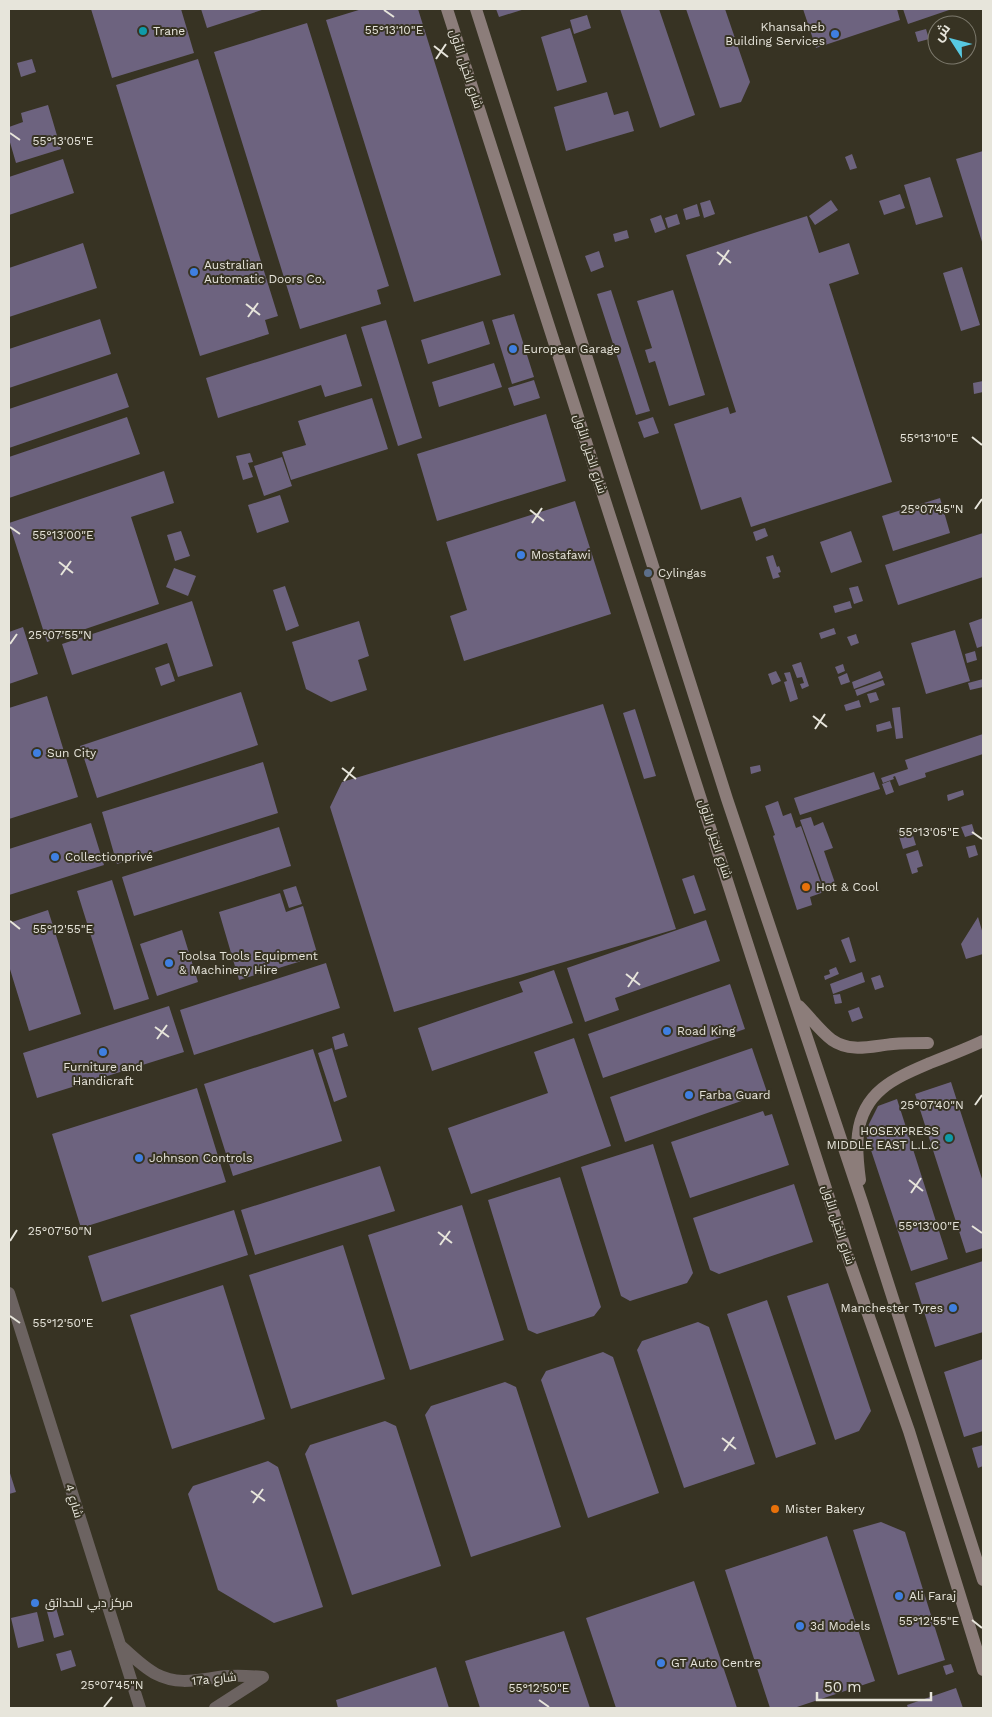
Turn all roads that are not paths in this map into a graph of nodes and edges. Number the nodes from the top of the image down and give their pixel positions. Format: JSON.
{"nodes":[{"id":1,"x":447,"y":9,"type":"edge"},
{"id":2,"x":476,"y":9,"type":"edge"},
{"id":3,"x":796,"y":1002,"type":"junction"},
{"id":4,"x":983,"y":1041,"type":"edge"},
{"id":5,"x":928,"y":1043,"type":"dead end"},
{"id":6,"x":862,"y":1202,"type":"junction"},
{"id":7,"x":9,"y":1293,"type":"edge"},
{"id":8,"x":983,"y":1580,"type":"edge"},
{"id":9,"x":120,"y":1645,"type":"junction"},
{"id":10,"x":983,"y":1670,"type":"edge"},
{"id":11,"x":140,"y":1708,"type":"edge"},
{"id":12,"x":215,"y":1708,"type":"edge"}],
"edges":[{"from":1,"to":10,"type":"main road","name":"شارع الخيل الأول"},
{"from":2,"to":3,"type":"main road","name":"شارع الخيل الأول"},
{"from":3,"to":5,"type":"main road"},
{"from":3,"to":6,"type":"main road","name":"شارع الخيل الأول"},
{"from":4,"to":6,"type":"main road"},
{"from":6,"to":8,"type":"main road","name":"شارع الخيل الأول"},
{"from":7,"to":9,"type":"street","name":"شارع 4"},
{"from":9,"to":11,"type":"street","name":"شارع 4"},
{"from":9,"to":12,"type":"street","name":"17a شارع"}]}
